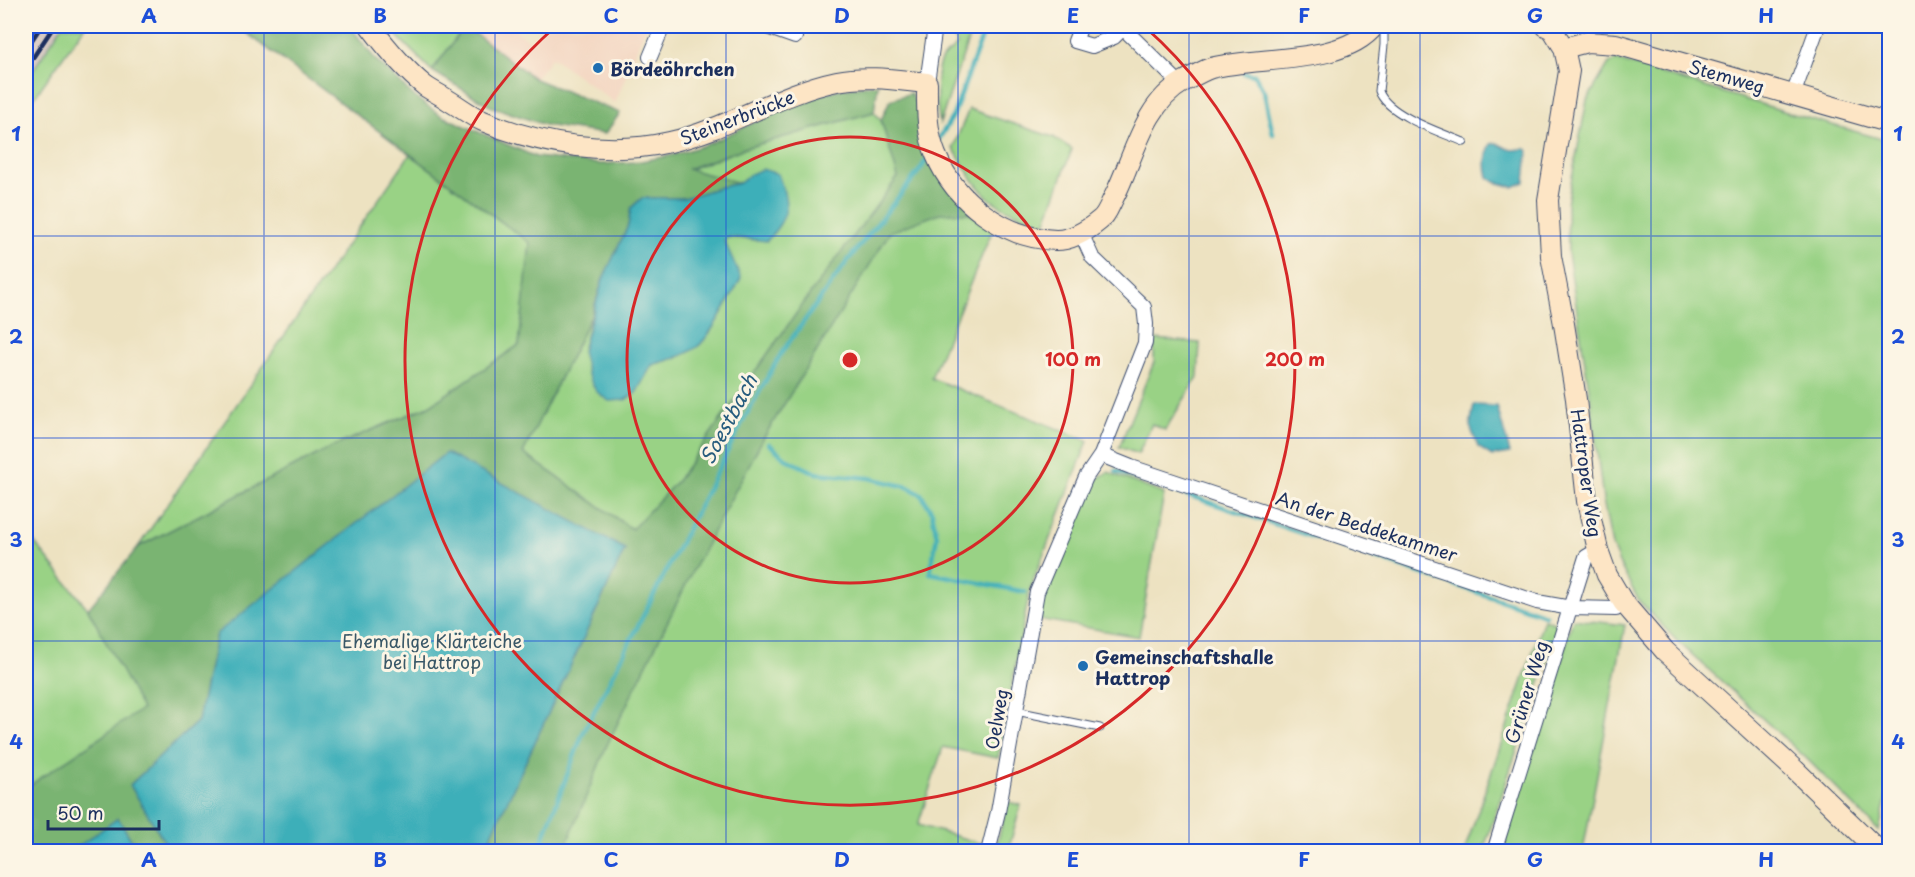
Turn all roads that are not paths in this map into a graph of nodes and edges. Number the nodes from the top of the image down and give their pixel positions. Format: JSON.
{"nodes":[{"id":1,"x":370,"y":26,"type":"edge"},
{"id":2,"x":663,"y":26,"type":"edge"},
{"id":3,"x":764,"y":26,"type":"edge"},
{"id":4,"x":935,"y":26,"type":"edge"},
{"id":5,"x":1081,"y":26,"type":"edge"},
{"id":6,"x":1374,"y":26,"type":"edge"},
{"id":7,"x":1384,"y":26,"type":"edge"},
{"id":8,"x":1546,"y":26,"type":"edge"},
{"id":9,"x":1818,"y":26,"type":"edge"},
{"id":10,"x":1121,"y":27,"type":"edge"},
{"id":11,"x":795,"y":37,"type":"dead end"},
{"id":12,"x":1564,"y":48,"type":"junction"},
{"id":13,"x":650,"y":57,"type":"dead end"},
{"id":14,"x":927,"y":83,"type":"junction"},
{"id":15,"x":1180,"y":84,"type":"junction"},
{"id":16,"x":1793,"y":95,"type":"junction"},
{"id":17,"x":1890,"y":123,"type":"edge"},
{"id":18,"x":1464,"y":142,"type":"dead end"},
{"id":19,"x":1081,"y":234,"type":"junction"},
{"id":20,"x":1101,"y":455,"type":"junction"},
{"id":21,"x":1598,"y":550,"type":"junction"},
{"id":22,"x":1623,"y":602,"type":"junction"},
{"id":23,"x":1571,"y":608,"type":"junction"},
{"id":24,"x":1016,"y":711,"type":"junction"},
{"id":25,"x":1100,"y":728,"type":"dead end"},
{"id":26,"x":988,"y":852,"type":"edge"},
{"id":27,"x":1494,"y":852,"type":"edge"},
{"id":28,"x":1880,"y":852,"type":"edge"}],
"edges":[{"from":1,"to":14,"type":"street","name":"Steinerbrücke"},
{"from":2,"to":13,"type":"street"},
{"from":3,"to":11,"type":"street"},
{"from":4,"to":14,"type":"street"},
{"from":5,"to":10,"type":"street"},
{"from":6,"to":15,"type":"street"},
{"from":7,"to":18,"type":"lane"},
{"from":8,"to":12,"type":"street"},
{"from":9,"to":16,"type":"street"},
{"from":10,"to":15,"type":"street"},
{"from":12,"to":16,"type":"street","name":"Stemweg"},
{"from":12,"to":21,"type":"street","name":"Hattroper Weg"},
{"from":14,"to":19,"type":"street"},
{"from":15,"to":19,"type":"street"},
{"from":16,"to":17,"type":"street","name":"Stemweg"},
{"from":19,"to":20,"type":"street"},
{"from":20,"to":23,"type":"street","name":"An der Beddekammer"},
{"from":20,"to":24,"type":"street","name":"Oelweg"},
{"from":21,"to":22,"type":"street","name":"Hattroper Weg"},
{"from":21,"to":23,"type":"street","name":"Grüner Weg"},
{"from":22,"to":23,"type":"street","name":"An der Beddekammer"},
{"from":22,"to":28,"type":"street","name":"Hattroper Weg"},
{"from":23,"to":27,"type":"street","name":"Grüner Weg"},
{"from":24,"to":25,"type":"lane"},
{"from":24,"to":26,"type":"street","name":"Oelweg"}]}
